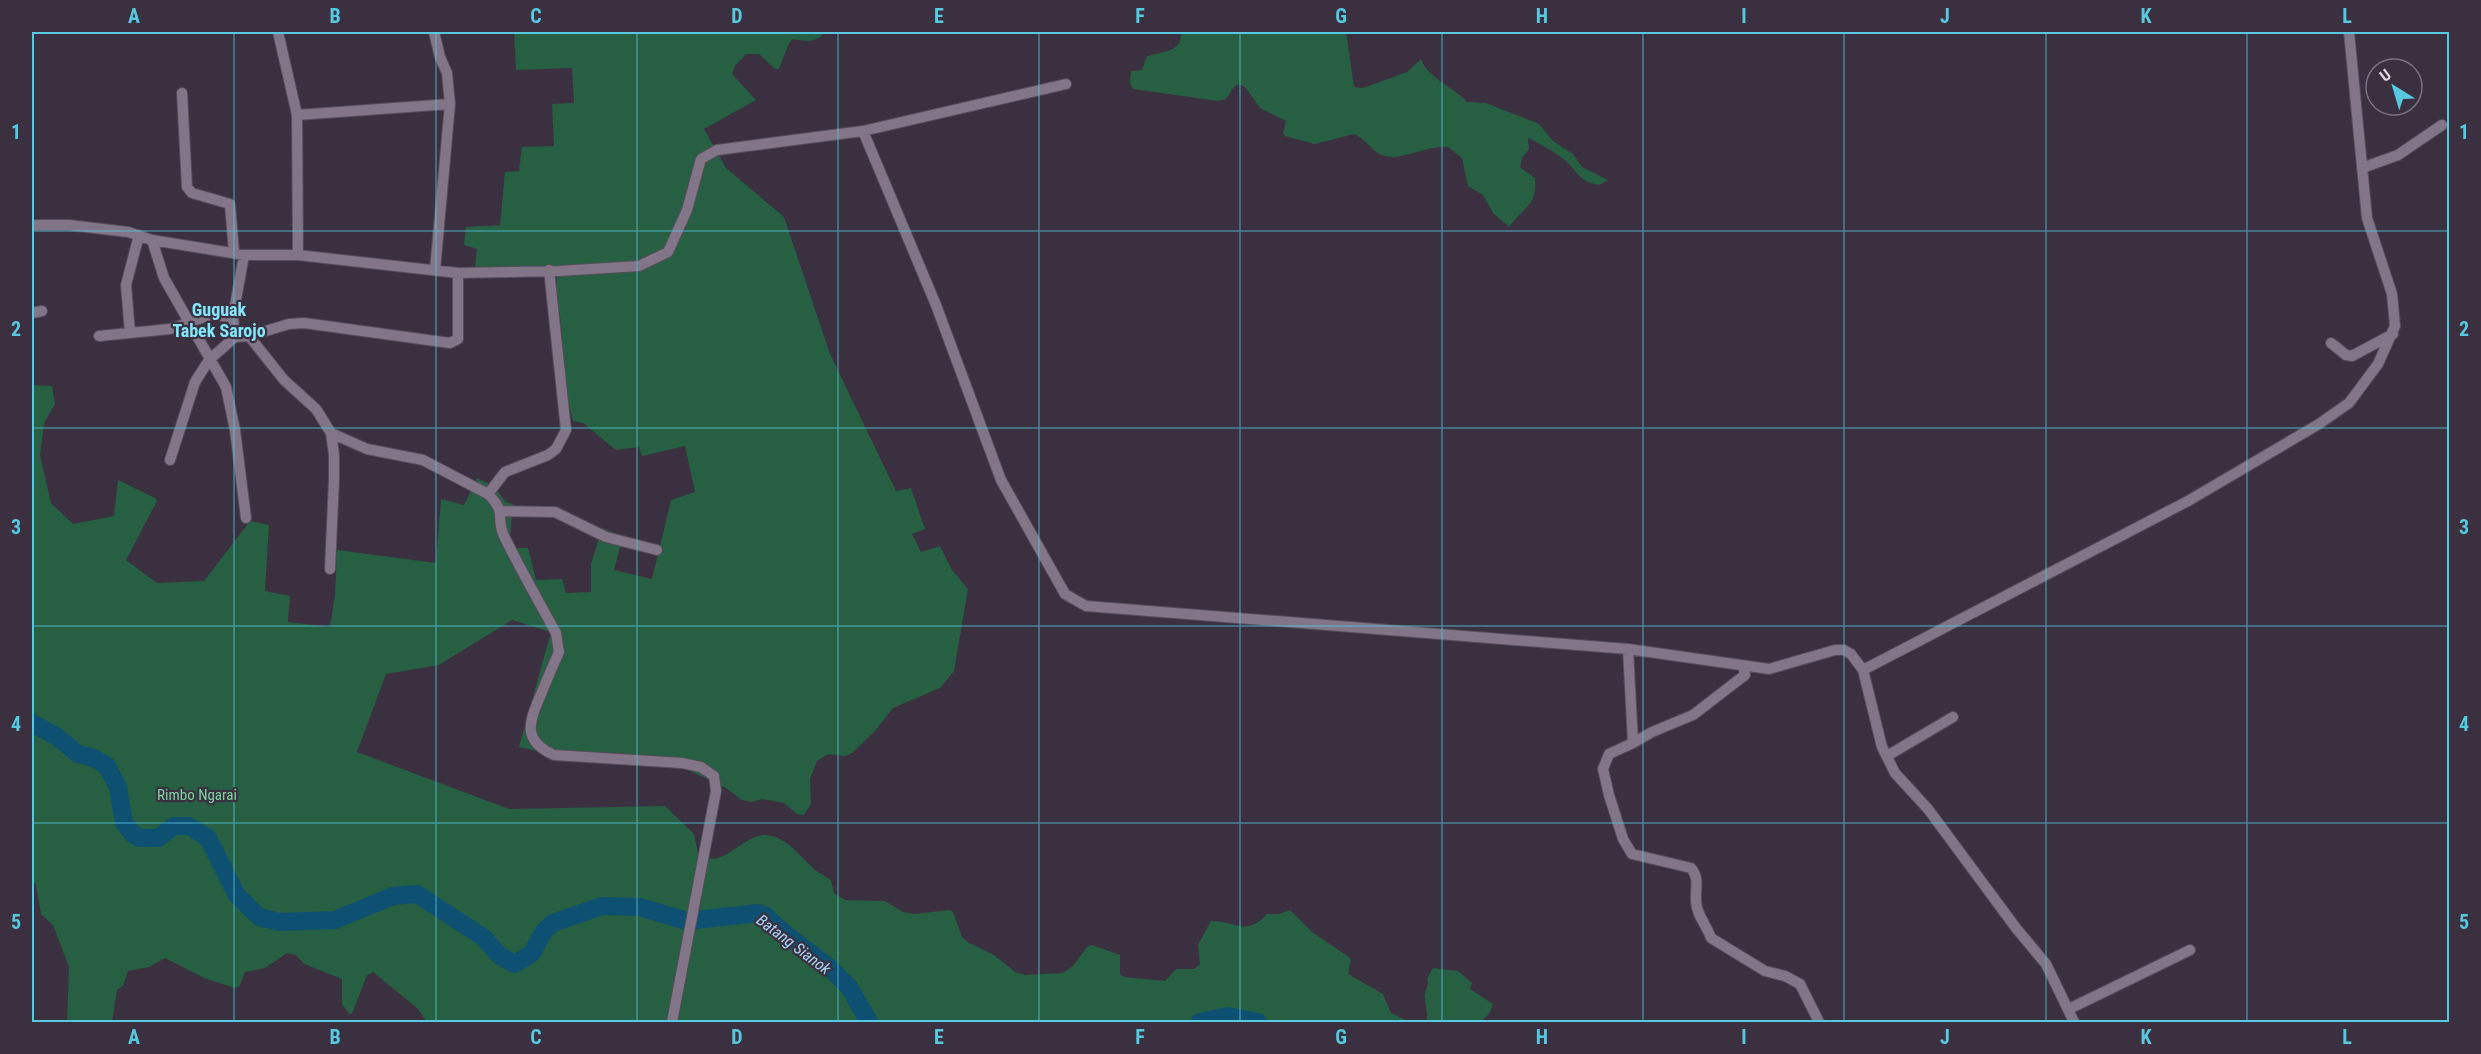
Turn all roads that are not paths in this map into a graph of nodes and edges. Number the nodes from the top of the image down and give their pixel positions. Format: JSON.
{"nodes":[{"id":1,"x":278,"y":32,"type":"edge"},
{"id":2,"x":434,"y":32,"type":"edge"},
{"id":3,"x":2349,"y":32,"type":"edge"},
{"id":4,"x":1066,"y":84,"type":"dead end"},
{"id":5,"x":182,"y":93,"type":"dead end"},
{"id":6,"x":450,"y":104,"type":"junction"},
{"id":7,"x":297,"y":115,"type":"junction"},
{"id":8,"x":2442,"y":125,"type":"dead end"},
{"id":9,"x":863,"y":131,"type":"junction"},
{"id":10,"x":2362,"y":168,"type":"junction"},
{"id":11,"x":32,"y":225,"type":"edge"},
{"id":12,"x":139,"y":236,"type":"junction"},
{"id":13,"x":152,"y":240,"type":"junction"},
{"id":14,"x":239,"y":253,"type":"junction"},
{"id":15,"x":298,"y":255,"type":"junction"},
{"id":16,"x":435,"y":270,"type":"junction"},
{"id":17,"x":549,"y":270,"type":"junction"},
{"id":18,"x":458,"y":273,"type":"junction"},
{"id":19,"x":233,"y":317,"type":"junction"},
{"id":20,"x":189,"y":323,"type":"junction"},
{"id":21,"x":130,"y":333,"type":"junction"},
{"id":22,"x":2393,"y":334,"type":"junction"},
{"id":23,"x":99,"y":336,"type":"dead end"},
{"id":24,"x":249,"y":336,"type":"junction"},
{"id":25,"x":235,"y":337,"type":"junction"},
{"id":26,"x":2331,"y":343,"type":"dead end"},
{"id":27,"x":209,"y":360,"type":"junction"},
{"id":28,"x":331,"y":433,"type":"junction"},
{"id":29,"x":170,"y":460,"type":"dead end"},
{"id":30,"x":488,"y":494,"type":"junction"},
{"id":31,"x":501,"y":511,"type":"junction"},
{"id":32,"x":246,"y":518,"type":"dead end"},
{"id":33,"x":657,"y":550,"type":"dead end"},
{"id":34,"x":330,"y":569,"type":"dead end"},
{"id":35,"x":1628,"y":649,"type":"junction"},
{"id":36,"x":1743,"y":666,"type":"junction"},
{"id":37,"x":1863,"y":670,"type":"junction"},
{"id":38,"x":1953,"y":717,"type":"dead end"},
{"id":39,"x":1633,"y":743,"type":"junction"},
{"id":40,"x":1887,"y":756,"type":"junction"},
{"id":41,"x":2190,"y":950,"type":"dead end"},
{"id":42,"x":2068,"y":1009,"type":"junction"},
{"id":43,"x":672,"y":1023,"type":"edge"},
{"id":44,"x":1819,"y":1023,"type":"edge"},
{"id":45,"x":2074,"y":1023,"type":"edge"}],
"edges":[{"from":1,"to":7,"type":"street"},
{"from":2,"to":6,"type":"street"},
{"from":3,"to":10,"type":"street"},
{"from":4,"to":9,"type":"street"},
{"from":5,"to":14,"type":"street"},
{"from":6,"to":7,"type":"street"},
{"from":6,"to":16,"type":"street"},
{"from":7,"to":15,"type":"street"},
{"from":8,"to":10,"type":"street"},
{"from":9,"to":17,"type":"street"},
{"from":9,"to":35,"type":"street"},
{"from":10,"to":22,"type":"street"},
{"from":11,"to":12,"type":"street"},
{"from":12,"to":13,"type":"street"},
{"from":12,"to":21,"type":"street"},
{"from":13,"to":14,"type":"street"},
{"from":13,"to":20,"type":"street"},
{"from":14,"to":15,"type":"street"},
{"from":14,"to":19,"type":"street"},
{"from":15,"to":16,"type":"street"},
{"from":16,"to":18,"type":"street"},
{"from":17,"to":18,"type":"street"},
{"from":17,"to":30,"type":"street"},
{"from":18,"to":24,"type":"street"},
{"from":19,"to":20,"type":"street"},
{"from":19,"to":25,"type":"street"},
{"from":20,"to":21,"type":"street"},
{"from":20,"to":27,"type":"street"},
{"from":21,"to":23,"type":"street"},
{"from":22,"to":26,"type":"street"},
{"from":22,"to":37,"type":"street"},
{"from":24,"to":25,"type":"street"},
{"from":24,"to":28,"type":"street"},
{"from":25,"to":27,"type":"street"},
{"from":27,"to":29,"type":"street"},
{"from":27,"to":32,"type":"street"},
{"from":28,"to":30,"type":"street"},
{"from":28,"to":34,"type":"street"},
{"from":30,"to":31,"type":"street"},
{"from":31,"to":33,"type":"street"},
{"from":31,"to":43,"type":"street"},
{"from":35,"to":36,"type":"street"},
{"from":35,"to":39,"type":"street"},
{"from":36,"to":37,"type":"street"},
{"from":36,"to":39,"type":"street"},
{"from":37,"to":40,"type":"street"},
{"from":38,"to":40,"type":"street"},
{"from":39,"to":44,"type":"street"},
{"from":40,"to":42,"type":"street"},
{"from":41,"to":42,"type":"street"},
{"from":42,"to":45,"type":"street"}]}
